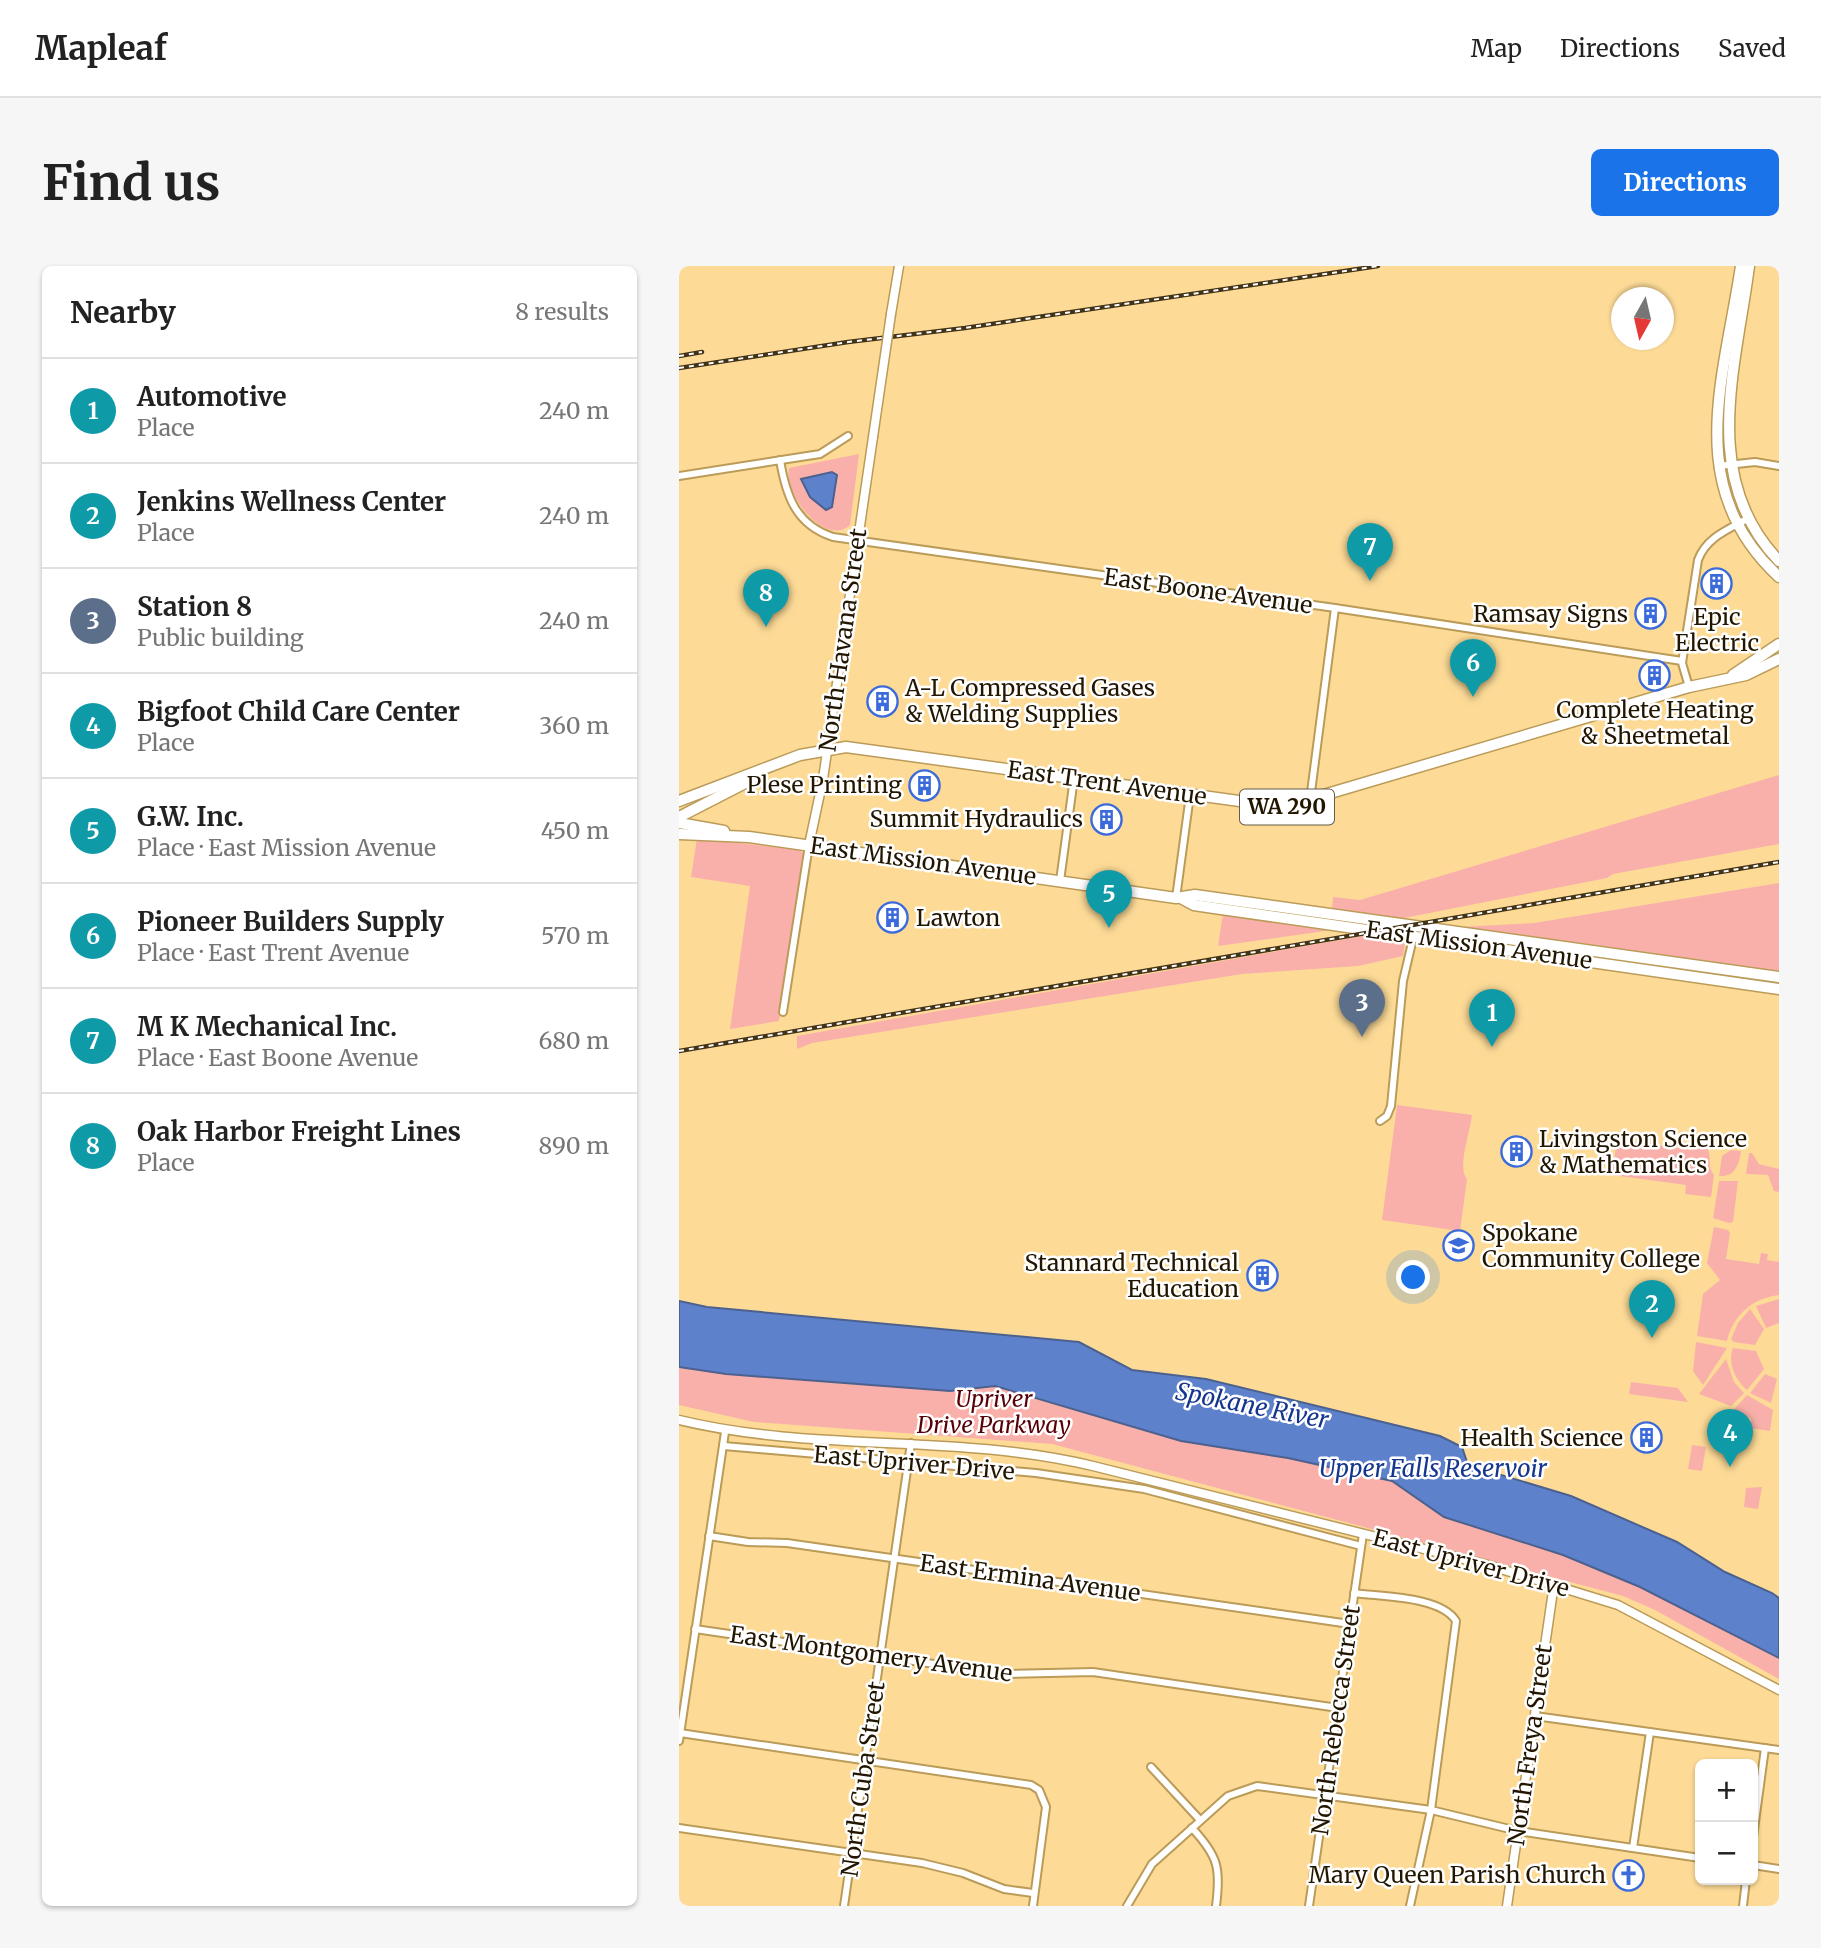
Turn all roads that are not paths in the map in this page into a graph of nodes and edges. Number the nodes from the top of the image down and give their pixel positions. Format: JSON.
{"nodes":[{"id":1,"x":899,"y":266,"type":"edge"},
{"id":2,"x":1745,"y":266,"type":"edge"},
{"id":3,"x":848,"y":436,"type":"dead end"},
{"id":4,"x":780,"y":460,"type":"junction"},
{"id":5,"x":1730,"y":465,"type":"junction"},
{"id":6,"x":1779,"y":466,"type":"edge"},
{"id":7,"x":1717,"y":467,"type":"junction"},
{"id":8,"x":679,"y":476,"type":"edge"},
{"id":9,"x":1747,"y":519,"type":"junction"},
{"id":10,"x":1737,"y":524,"type":"junction"},
{"id":11,"x":858,"y":542,"type":"junction"},
{"id":12,"x":1779,"y":561,"type":"edge"},
{"id":13,"x":1779,"y":577,"type":"edge"},
{"id":14,"x":1335,"y":608,"type":"junction"},
{"id":15,"x":1779,"y":644,"type":"edge"},
{"id":16,"x":1779,"y":659,"type":"edge"},
{"id":17,"x":1682,"y":662,"type":"junction"},
{"id":18,"x":1733,"y":675,"type":"junction"},
{"id":19,"x":1689,"y":687,"type":"junction"},
{"id":20,"x":827,"y":749,"type":"junction"},
{"id":21,"x":760,"y":771,"type":"junction"},
{"id":22,"x":1074,"y":778,"type":"junction"},
{"id":23,"x":1190,"y":795,"type":"junction"},
{"id":24,"x":679,"y":801,"type":"edge"},
{"id":25,"x":1310,"y":801,"type":"junction"},
{"id":26,"x":679,"y":817,"type":"edge"},
{"id":27,"x":679,"y":823,"type":"edge"},
{"id":28,"x":679,"y":834,"type":"edge"},
{"id":29,"x":749,"y":836,"type":"junction"},
{"id":30,"x":809,"y":845,"type":"junction"},
{"id":31,"x":1060,"y":881,"type":"junction"},
{"id":32,"x":1178,"y":898,"type":"junction"},
{"id":33,"x":1415,"y":925,"type":"junction"},
{"id":34,"x":1414,"y":936,"type":"junction"},
{"id":35,"x":1779,"y":977,"type":"edge"},
{"id":36,"x":1779,"y":989,"type":"edge"},
{"id":37,"x":783,"y":1012,"type":"dead end"},
{"id":38,"x":1380,"y":1121,"type":"dead end"},
{"id":39,"x":679,"y":1420,"type":"edge"},
{"id":40,"x":725,"y":1432,"type":"junction"},
{"id":41,"x":911,"y":1443,"type":"junction"},
{"id":42,"x":724,"y":1446,"type":"junction"},
{"id":43,"x":908,"y":1463,"type":"junction"},
{"id":44,"x":1146,"y":1484,"type":"junction"},
{"id":45,"x":1363,"y":1534,"type":"junction"},
{"id":46,"x":709,"y":1536,"type":"junction"},
{"id":47,"x":1361,"y":1546,"type":"junction"},
{"id":48,"x":895,"y":1558,"type":"junction"},
{"id":49,"x":1554,"y":1584,"type":"junction"},
{"id":50,"x":1355,"y":1593,"type":"junction"},
{"id":51,"x":1350,"y":1624,"type":"junction"},
{"id":52,"x":695,"y":1629,"type":"junction"},
{"id":53,"x":881,"y":1656,"type":"junction"},
{"id":54,"x":1779,"y":1690,"type":"edge"},
{"id":55,"x":1338,"y":1708,"type":"junction"},
{"id":56,"x":1535,"y":1716,"type":"junction"},
{"id":57,"x":1650,"y":1732,"type":"junction"},
{"id":58,"x":680,"y":1737,"type":"edge"},
{"id":59,"x":1765,"y":1748,"type":"junction"},
{"id":60,"x":1779,"y":1750,"type":"edge"},
{"id":61,"x":865,"y":1760,"type":"junction"},
{"id":62,"x":1151,"y":1767,"type":"dead end"},
{"id":63,"x":1325,"y":1794,"type":"junction"},
{"id":64,"x":1431,"y":1810,"type":"junction"},
{"id":65,"x":1200,"y":1820,"type":"junction"},
{"id":66,"x":1755,"y":1822,"type":"edge"},
{"id":67,"x":679,"y":1828,"type":"edge"},
{"id":68,"x":1192,"y":1828,"type":"junction"},
{"id":69,"x":1518,"y":1831,"type":"junction"},
{"id":70,"x":1633,"y":1848,"type":"junction"},
{"id":71,"x":851,"y":1854,"type":"junction"},
{"id":72,"x":1695,"y":1857,"type":"edge"},
{"id":73,"x":1758,"y":1866,"type":"edge"},
{"id":74,"x":1779,"y":1869,"type":"edge"},
{"id":75,"x":1745,"y":1885,"type":"edge"},
{"id":76,"x":1033,"y":1894,"type":"junction"},
{"id":77,"x":844,"y":1906,"type":"edge"},
{"id":78,"x":1033,"y":1906,"type":"edge"},
{"id":79,"x":1126,"y":1906,"type":"edge"},
{"id":80,"x":1216,"y":1906,"type":"edge"},
{"id":81,"x":1309,"y":1906,"type":"edge"},
{"id":82,"x":1410,"y":1906,"type":"edge"},
{"id":83,"x":1507,"y":1906,"type":"edge"},
{"id":84,"x":1742,"y":1906,"type":"edge"}],
"edges":[{"from":1,"to":11,"type":"street","name":"North Havana Street","bridge":true},
{"from":2,"to":5,"type":"main road"},
{"from":2,"to":7,"type":"main road"},
{"from":3,"to":4,"type":"street"},
{"from":4,"to":8,"type":"street"},
{"from":4,"to":11,"type":"street","name":"East Boone Avenue"},
{"from":5,"to":6,"type":"street"},
{"from":5,"to":7,"type":"street"},
{"from":5,"to":9,"type":"main road"},
{"from":7,"to":10,"type":"main road"},
{"from":9,"to":10,"type":"street"},
{"from":9,"to":12,"type":"main road"},
{"from":10,"to":13,"type":"main road"},
{"from":10,"to":17,"type":"street"},
{"from":11,"to":14,"type":"street","name":"East Boone Avenue"},
{"from":11,"to":20,"type":"street","name":"North Havana Street"},
{"from":14,"to":17,"type":"street","name":"East Boone Avenue"},
{"from":14,"to":25,"type":"street"},
{"from":15,"to":18,"type":"main road","name":"East Trent Avenue","number":"WA 290"},
{"from":16,"to":18,"type":"main road","name":"East Trent Avenue","number":"WA 290"},
{"from":17,"to":19,"type":"street"},
{"from":18,"to":19,"type":"main road","name":"East Trent Avenue","number":"WA 290"},
{"from":19,"to":25,"type":"main road","name":"East Trent Avenue","number":"WA 290"},
{"from":20,"to":21,"type":"main road","name":"East Trent Avenue","number":"WA 290"},
{"from":20,"to":22,"type":"main road","name":"East Trent Avenue","number":"WA 290"},
{"from":20,"to":30,"type":"street","name":"North Havana Street"},
{"from":21,"to":24,"type":"main road","name":"East Trent Avenue","number":"WA 290"},
{"from":21,"to":26,"type":"main road","name":"East Trent Avenue","number":"WA 290"},
{"from":22,"to":23,"type":"main road","name":"East Trent Avenue","number":"WA 290"},
{"from":22,"to":31,"type":"street"},
{"from":23,"to":25,"type":"main road","name":"East Trent Avenue","number":"WA 290"},
{"from":23,"to":32,"type":"street"},
{"from":27,"to":29,"type":"main road","name":"East Mission Avenue"},
{"from":28,"to":29,"type":"main road","name":"East Mission Avenue"},
{"from":29,"to":30,"type":"main road","name":"East Mission Avenue"},
{"from":30,"to":31,"type":"main road","name":"East Mission Avenue"},
{"from":30,"to":37,"type":"street","name":"North Havana Street"},
{"from":31,"to":32,"type":"main road","name":"East Mission Avenue"},
{"from":32,"to":33,"type":"main road","name":"East Mission Avenue"},
{"from":32,"to":34,"type":"main road","name":"East Mission Avenue"},
{"from":33,"to":34,"type":"street"},
{"from":33,"to":35,"type":"main road","name":"East Mission Avenue"},
{"from":34,"to":36,"type":"main road","name":"East Mission Avenue"},
{"from":34,"to":38,"type":"street"},
{"from":39,"to":40,"type":"street","name":"East Upriver Drive"},
{"from":40,"to":41,"type":"street","name":"East Upriver Drive"},
{"from":40,"to":42,"type":"street"},
{"from":41,"to":43,"type":"street","name":"North Cuba Street"},
{"from":41,"to":44,"type":"street","name":"East Upriver Drive"},
{"from":42,"to":43,"type":"street","name":"East Upriver Drive"},
{"from":42,"to":46,"type":"street"},
{"from":43,"to":44,"type":"street","name":"East Upriver Drive"},
{"from":43,"to":48,"type":"street","name":"North Cuba Street"},
{"from":44,"to":45,"type":"street","name":"East Upriver Drive"},
{"from":44,"to":47,"type":"street","name":"East Upriver Drive"},
{"from":45,"to":47,"type":"street","name":"North Rebecca Street"},
{"from":45,"to":49,"type":"street","name":"East Upriver Drive"},
{"from":46,"to":48,"type":"street","name":"East Ermina Avenue"},
{"from":46,"to":52,"type":"street"},
{"from":47,"to":50,"type":"street","name":"North Rebecca Street"},
{"from":48,"to":51,"type":"street","name":"East Ermina Avenue"},
{"from":48,"to":53,"type":"street","name":"North Cuba Street"},
{"from":49,"to":54,"type":"street","name":"East Upriver Drive"},
{"from":49,"to":56,"type":"street","name":"North Freya Street"},
{"from":50,"to":51,"type":"street","name":"North Rebecca Street"},
{"from":50,"to":64,"type":"street"},
{"from":51,"to":55,"type":"street","name":"North Rebecca Street"},
{"from":52,"to":53,"type":"street","name":"East Montgomery Avenue"},
{"from":52,"to":58,"type":"street"},
{"from":53,"to":55,"type":"street","name":"East Montgomery Avenue"},
{"from":53,"to":61,"type":"street","name":"North Cuba Street"},
{"from":55,"to":63,"type":"street","name":"North Rebecca Street"},
{"from":56,"to":57,"type":"street"},
{"from":56,"to":69,"type":"street","name":"North Freya Street"},
{"from":57,"to":59,"type":"street"},
{"from":57,"to":70,"type":"street"},
{"from":58,"to":61,"type":"street"},
{"from":59,"to":60,"type":"street"},
{"from":59,"to":66,"type":"street"},
{"from":61,"to":71,"type":"street","name":"North Cuba Street"},
{"from":61,"to":76,"type":"street"},
{"from":62,"to":65,"type":"street"},
{"from":63,"to":64,"type":"street"},
{"from":63,"to":65,"type":"street"},
{"from":63,"to":81,"type":"street","name":"North Rebecca Street"},
{"from":64,"to":69,"type":"street"},
{"from":64,"to":82,"type":"street"},
{"from":65,"to":68,"type":"street"},
{"from":67,"to":71,"type":"street"},
{"from":68,"to":79,"type":"street"},
{"from":68,"to":80,"type":"street"},
{"from":69,"to":70,"type":"street"},
{"from":69,"to":83,"type":"street","name":"North Freya Street"},
{"from":70,"to":72,"type":"street"},
{"from":71,"to":76,"type":"street"},
{"from":71,"to":77,"type":"street","name":"North Cuba Street"},
{"from":73,"to":74,"type":"street"},
{"from":75,"to":84,"type":"street"},
{"from":76,"to":78,"type":"street"}]}
